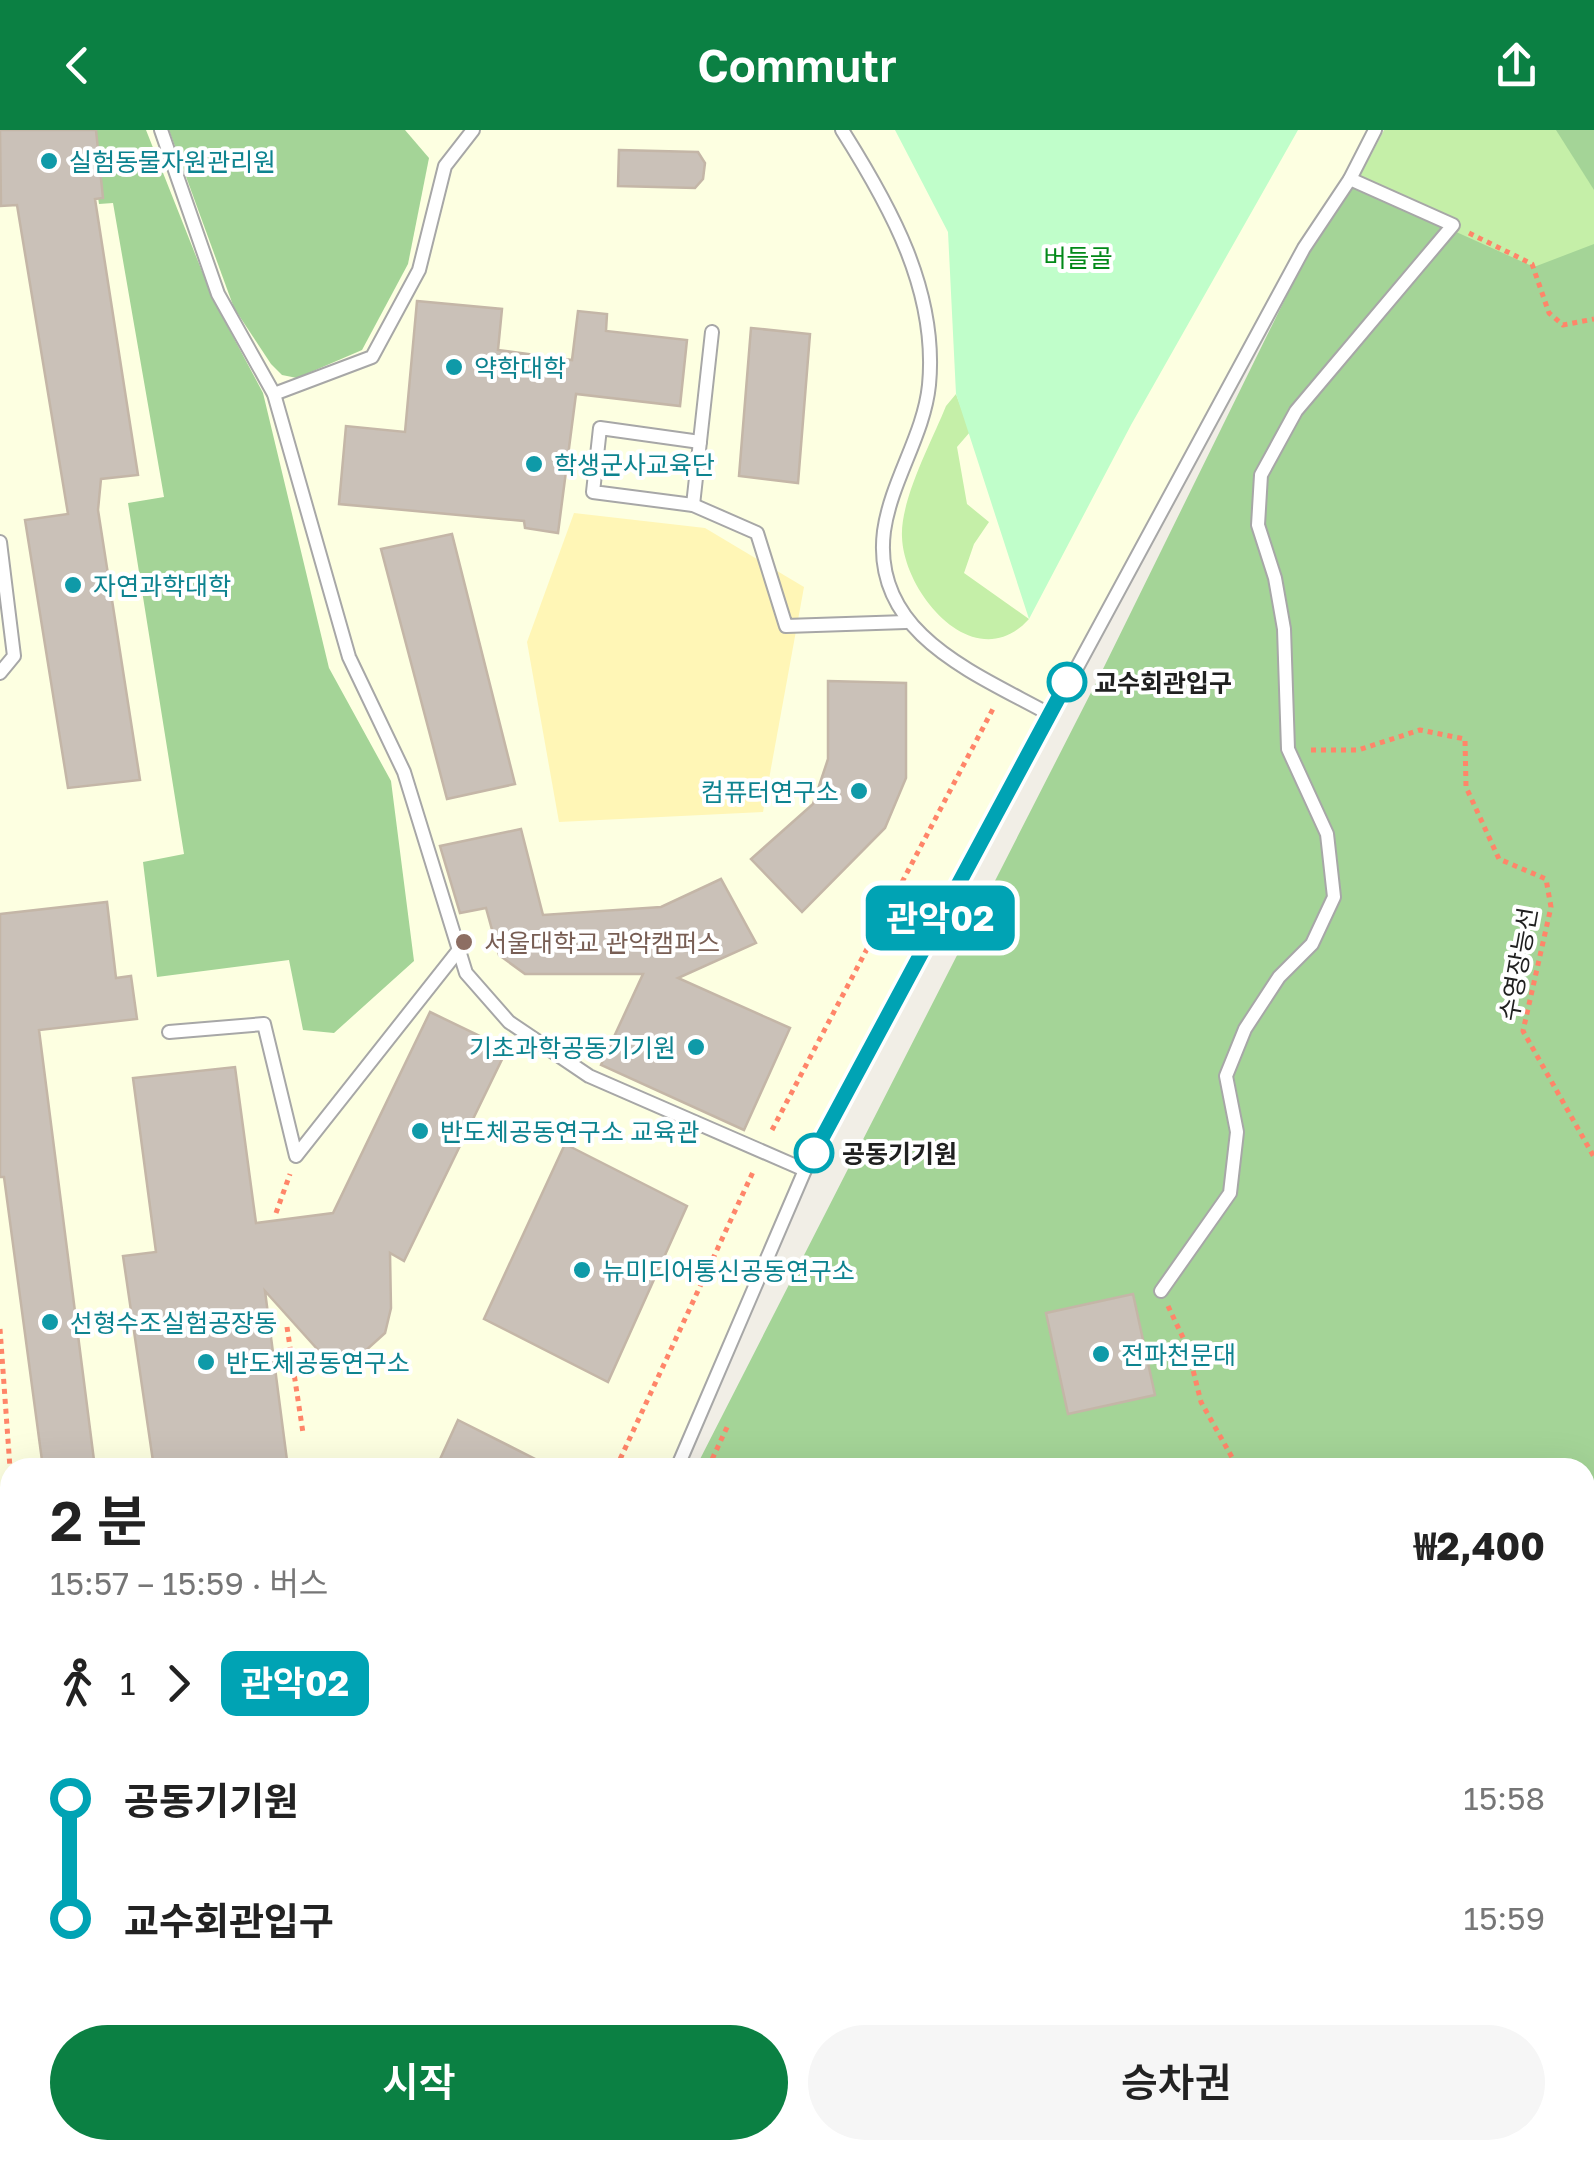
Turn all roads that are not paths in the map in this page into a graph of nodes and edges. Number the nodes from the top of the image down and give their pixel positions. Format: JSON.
{"nodes":[{"id":1,"x":162,"y":130,"type":"edge"},
{"id":2,"x":474,"y":130,"type":"edge"},
{"id":3,"x":842,"y":130,"type":"edge"},
{"id":4,"x":1375,"y":130,"type":"edge"},
{"id":5,"x":1350,"y":179,"type":"junction"},
{"id":6,"x":712,"y":332,"type":"dead end"},
{"id":7,"x":274,"y":394,"type":"junction"},
{"id":8,"x":700,"y":442,"type":"junction"},
{"id":9,"x":693,"y":505,"type":"junction"},
{"id":10,"x":0,"y":542,"type":"edge"},
{"id":11,"x":906,"y":622,"type":"junction"},
{"id":12,"x":0,"y":672,"type":"edge"},
{"id":13,"x":1049,"y":714,"type":"junction"},
{"id":14,"x":458,"y":950,"type":"junction"},
{"id":15,"x":169,"y":1032,"type":"dead end"},
{"id":16,"x":806,"y":1170,"type":"junction"},
{"id":17,"x":1161,"y":1291,"type":"road end"},
{"id":18,"x":681,"y":1458,"type":"edge"}],
"edges":[{"from":1,"to":7,"type":"lane"},
{"from":2,"to":7,"type":"lane"},
{"from":3,"to":11,"type":"lane"},
{"from":4,"to":5,"type":"lane"},
{"from":5,"to":13,"type":"lane"},
{"from":5,"to":17,"type":"lane"},
{"from":6,"to":8,"type":"lane"},
{"from":7,"to":14,"type":"lane"},
{"from":8,"to":9,"type":"lane"},
{"from":8,"to":9,"type":"lane"},
{"from":9,"to":11,"type":"lane"},
{"from":10,"to":12,"type":"lane"},
{"from":11,"to":13,"type":"lane"},
{"from":13,"to":16,"type":"lane"},
{"from":14,"to":15,"type":"lane"},
{"from":14,"to":16,"type":"lane"},
{"from":16,"to":18,"type":"lane"}]}
